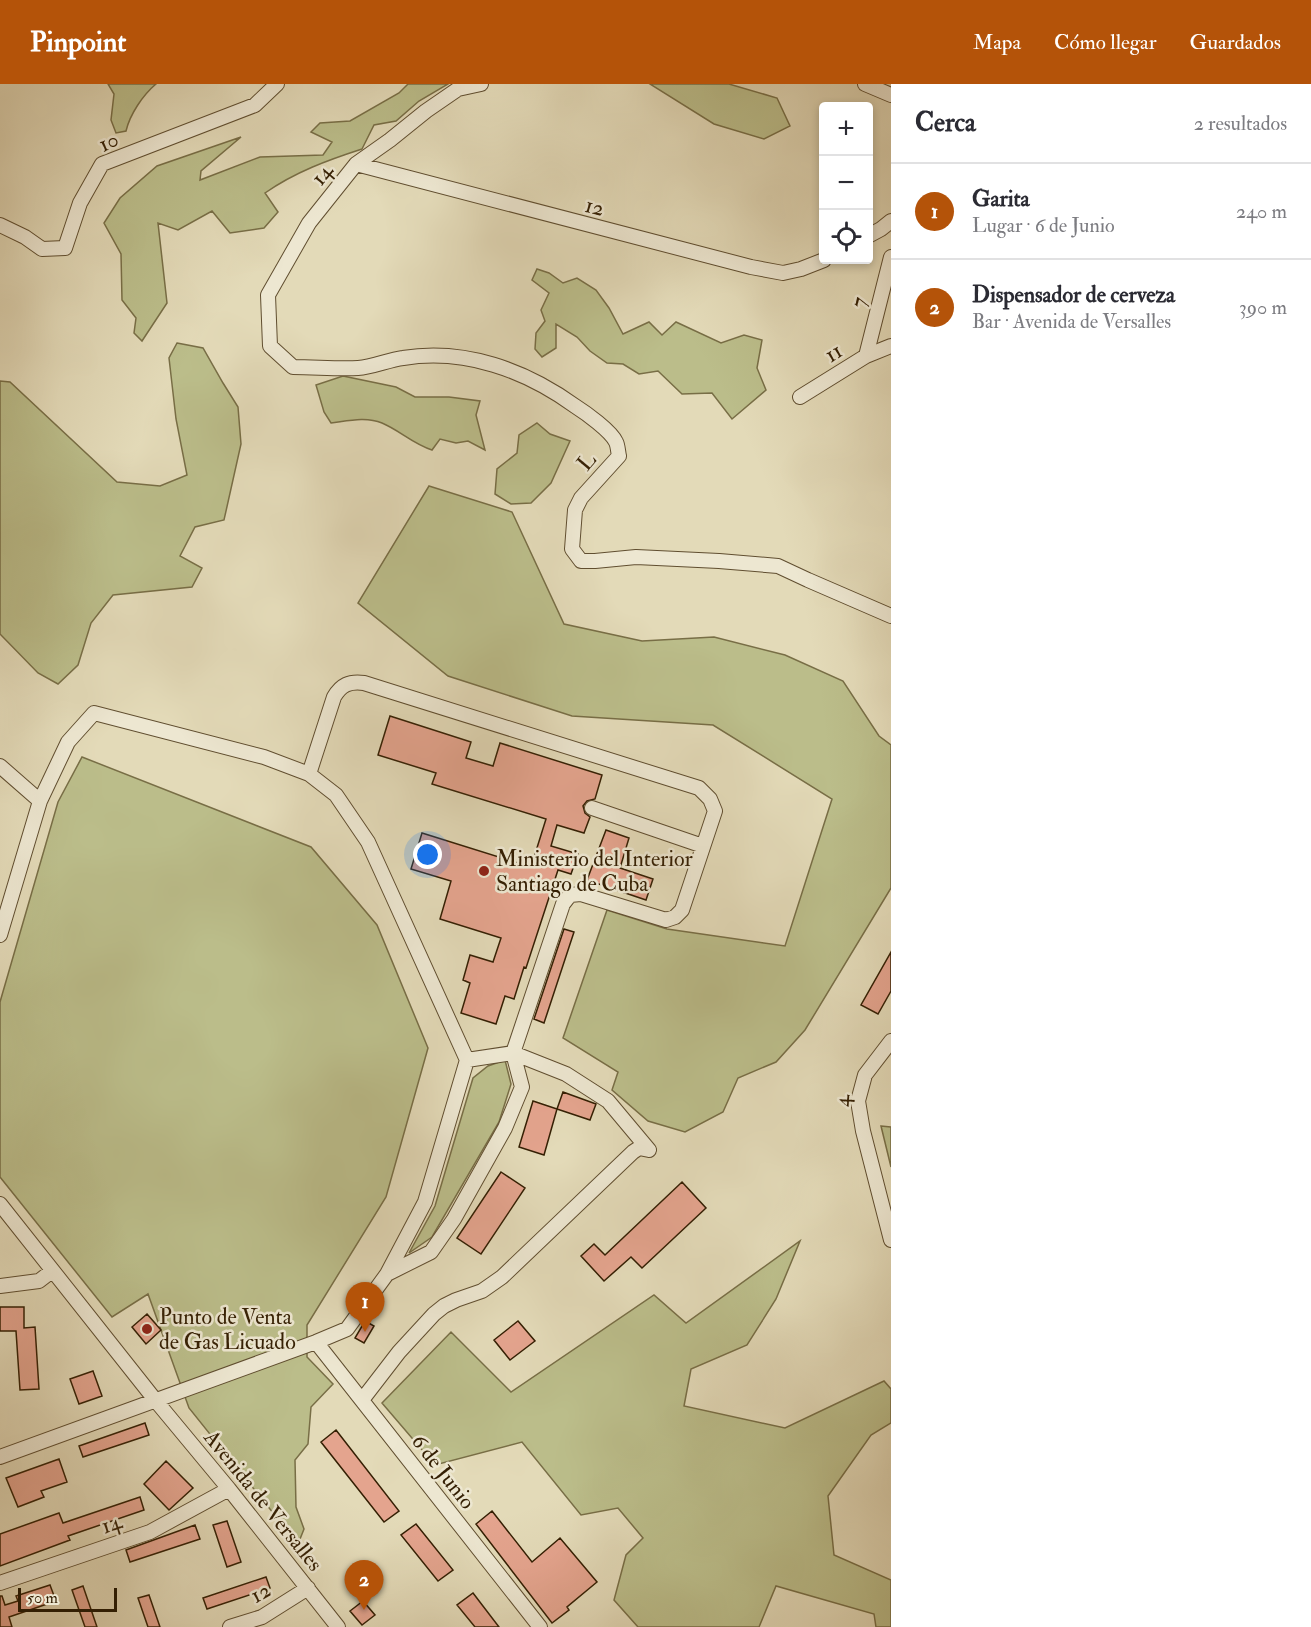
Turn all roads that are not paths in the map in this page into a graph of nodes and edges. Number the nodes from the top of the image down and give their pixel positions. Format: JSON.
{"nodes":[{"id":1,"x":277,"y":84,"type":"edge"},
{"id":2,"x":481,"y":84,"type":"edge"},
{"id":3,"x":865,"y":84,"type":"edge"},
{"id":4,"x":891,"y":95,"type":"edge"},
{"id":5,"x":356,"y":164,"type":"junction"},
{"id":6,"x":891,"y":221,"type":"edge"},
{"id":7,"x":0,"y":225,"type":"edge"},
{"id":8,"x":873,"y":233,"type":"edge"},
{"id":9,"x":891,"y":257,"type":"edge"},
{"id":10,"x":819,"y":262,"type":"edge"},
{"id":11,"x":270,"y":346,"type":"joint"},
{"id":12,"x":891,"y":346,"type":"edge"},
{"id":13,"x":866,"y":356,"type":"junction"},
{"id":14,"x":800,"y":397,"type":"dead end"},
{"id":15,"x":891,"y":616,"type":"edge"},
{"id":16,"x":0,"y":766,"type":"edge"},
{"id":17,"x":309,"y":774,"type":"junction"},
{"id":18,"x":40,"y":801,"type":"junction"},
{"id":19,"x":592,"y":808,"type":"dead end"},
{"id":20,"x":704,"y":846,"type":"junction"},
{"id":21,"x":0,"y":935,"type":"edge"},
{"id":22,"x":891,"y":1041,"type":"edge"},
{"id":23,"x":513,"y":1053,"type":"junction"},
{"id":24,"x":467,"y":1060,"type":"junction"},
{"id":25,"x":0,"y":1204,"type":"edge"},
{"id":26,"x":891,"y":1240,"type":"edge"},
{"id":27,"x":52,"y":1271,"type":"junction"},
{"id":28,"x":387,"y":1274,"type":"junction"},
{"id":29,"x":0,"y":1286,"type":"edge"},
{"id":30,"x":316,"y":1342,"type":"junction"},
{"id":31,"x":156,"y":1401,"type":"junction"},
{"id":32,"x":362,"y":1401,"type":"junction"},
{"id":33,"x":0,"y":1457,"type":"edge"},
{"id":34,"x":229,"y":1489,"type":"junction"},
{"id":35,"x":0,"y":1583,"type":"edge"},
{"id":36,"x":308,"y":1588,"type":"junction"},
{"id":37,"x":230,"y":1627,"type":"edge"},
{"id":38,"x":338,"y":1627,"type":"edge"},
{"id":39,"x":540,"y":1627,"type":"edge"}],
"edges":[{"from":1,"to":7,"type":"street","name":"10"},
{"from":2,"to":5,"type":"street","name":"14"},
{"from":3,"to":4,"type":"street"},
{"from":5,"to":10,"type":"street","name":"12"},
{"from":5,"to":11,"type":"street","name":"14"},
{"from":6,"to":8,"type":"street"},
{"from":9,"to":13,"type":"street","name":"7"},
{"from":11,"to":15,"type":"street","name":"L"},
{"from":12,"to":13,"type":"street","name":"11"},
{"from":13,"to":14,"type":"street","name":"11"},
{"from":16,"to":18,"type":"street"},
{"from":17,"to":18,"type":"street"},
{"from":17,"to":20,"type":"street"},
{"from":17,"to":24,"type":"street"},
{"from":18,"to":21,"type":"street"},
{"from":19,"to":20,"type":"street"},
{"from":20,"to":23,"type":"street"},
{"from":22,"to":26,"type":"street","name":"4"},
{"from":23,"to":24,"type":"street"},
{"from":23,"to":28,"type":"street"},
{"from":23,"to":32,"type":"street"},
{"from":24,"to":28,"type":"street"},
{"from":25,"to":27,"type":"street","name":"Avenida de Versalles"},
{"from":27,"to":29,"type":"street"},
{"from":27,"to":31,"type":"street","name":"Avenida de Versalles"},
{"from":28,"to":30,"type":"street"},
{"from":30,"to":31,"type":"street"},
{"from":30,"to":32,"type":"street","name":"6 de Junio"},
{"from":31,"to":33,"type":"street"},
{"from":31,"to":34,"type":"street","name":"Avenida de Versalles"},
{"from":32,"to":39,"type":"street","name":"6 de Junio"},
{"from":34,"to":35,"type":"street","name":"14"},
{"from":34,"to":36,"type":"street","name":"Avenida de Versalles"},
{"from":36,"to":37,"type":"street","name":"12"},
{"from":36,"to":38,"type":"street","name":"Avenida de Versalles"}]}
